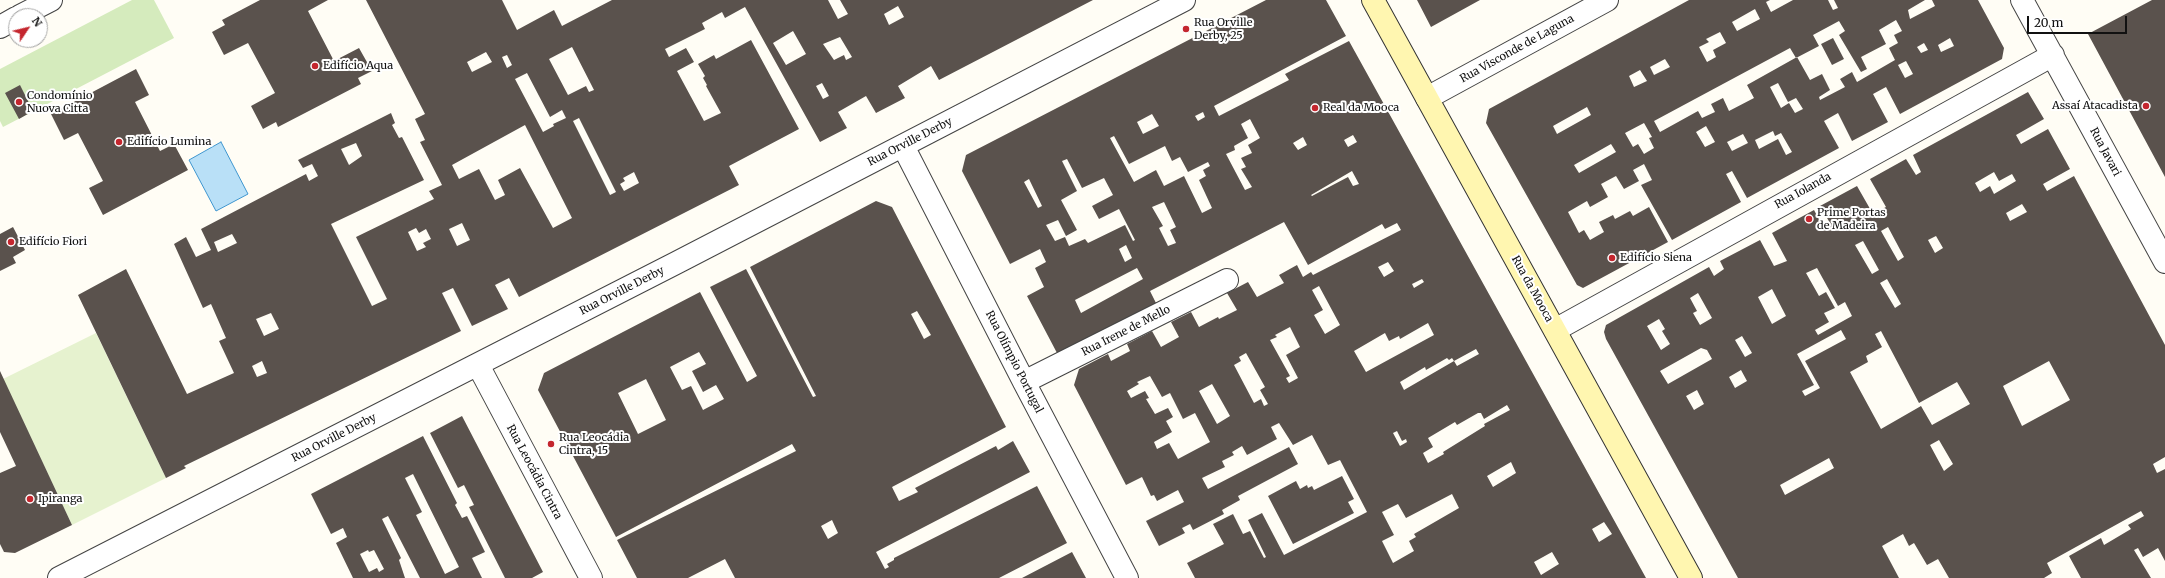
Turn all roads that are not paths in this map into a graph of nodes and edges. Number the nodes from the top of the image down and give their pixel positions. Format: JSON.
{"nodes":[{"id":1,"x":51,"y":0,"type":"edge"},
{"id":2,"x":1184,"y":0,"type":"edge"},
{"id":3,"x":1373,"y":0,"type":"edge"},
{"id":4,"x":1607,"y":0,"type":"edge"},
{"id":5,"x":2022,"y":0,"type":"edge"},
{"id":6,"x":36,"y":8,"type":"edge"},
{"id":7,"x":2053,"y":55,"type":"junction"},
{"id":8,"x":1427,"y":98,"type":"junction"},
{"id":9,"x":903,"y":146,"type":"junction"},
{"id":10,"x":2165,"y":262,"type":"edge"},
{"id":11,"x":1227,"y":280,"type":"dead end"},
{"id":12,"x":1555,"y":330,"type":"junction"},
{"id":13,"x":478,"y":365,"type":"junction"},
{"id":14,"x":1024,"y":382,"type":"junction"},
{"id":15,"x":59,"y":578,"type":"edge"},
{"id":16,"x":591,"y":578,"type":"edge"},
{"id":17,"x":1127,"y":578,"type":"edge"},
{"id":18,"x":1690,"y":578,"type":"edge"}],
"edges":[{"from":1,"to":6,"type":"street"},
{"from":2,"to":9,"type":"street","name":"Rua Orville Derby"},
{"from":3,"to":8,"type":"main road","name":"Rua da Mooca"},
{"from":4,"to":8,"type":"street","name":"Rua Visconde de Laguna"},
{"from":5,"to":7,"type":"street","name":"Rua Javari"},
{"from":7,"to":10,"type":"street","name":"Rua Javari"},
{"from":7,"to":12,"type":"street","name":"Rua Iolanda"},
{"from":8,"to":12,"type":"main road","name":"Rua da Mooca"},
{"from":9,"to":13,"type":"street","name":"Rua Orville Derby"},
{"from":9,"to":14,"type":"street","name":"Rua Olímpio Portugal"},
{"from":11,"to":14,"type":"street","name":"Rua Irene de Mello"},
{"from":12,"to":18,"type":"main road","name":"Rua da Mooca"},
{"from":13,"to":15,"type":"street","name":"Rua Orville Derby"},
{"from":13,"to":16,"type":"street","name":"Rua Leocádia Cintra"},
{"from":14,"to":17,"type":"street","name":"Rua Olímpio Portugal"}]}
